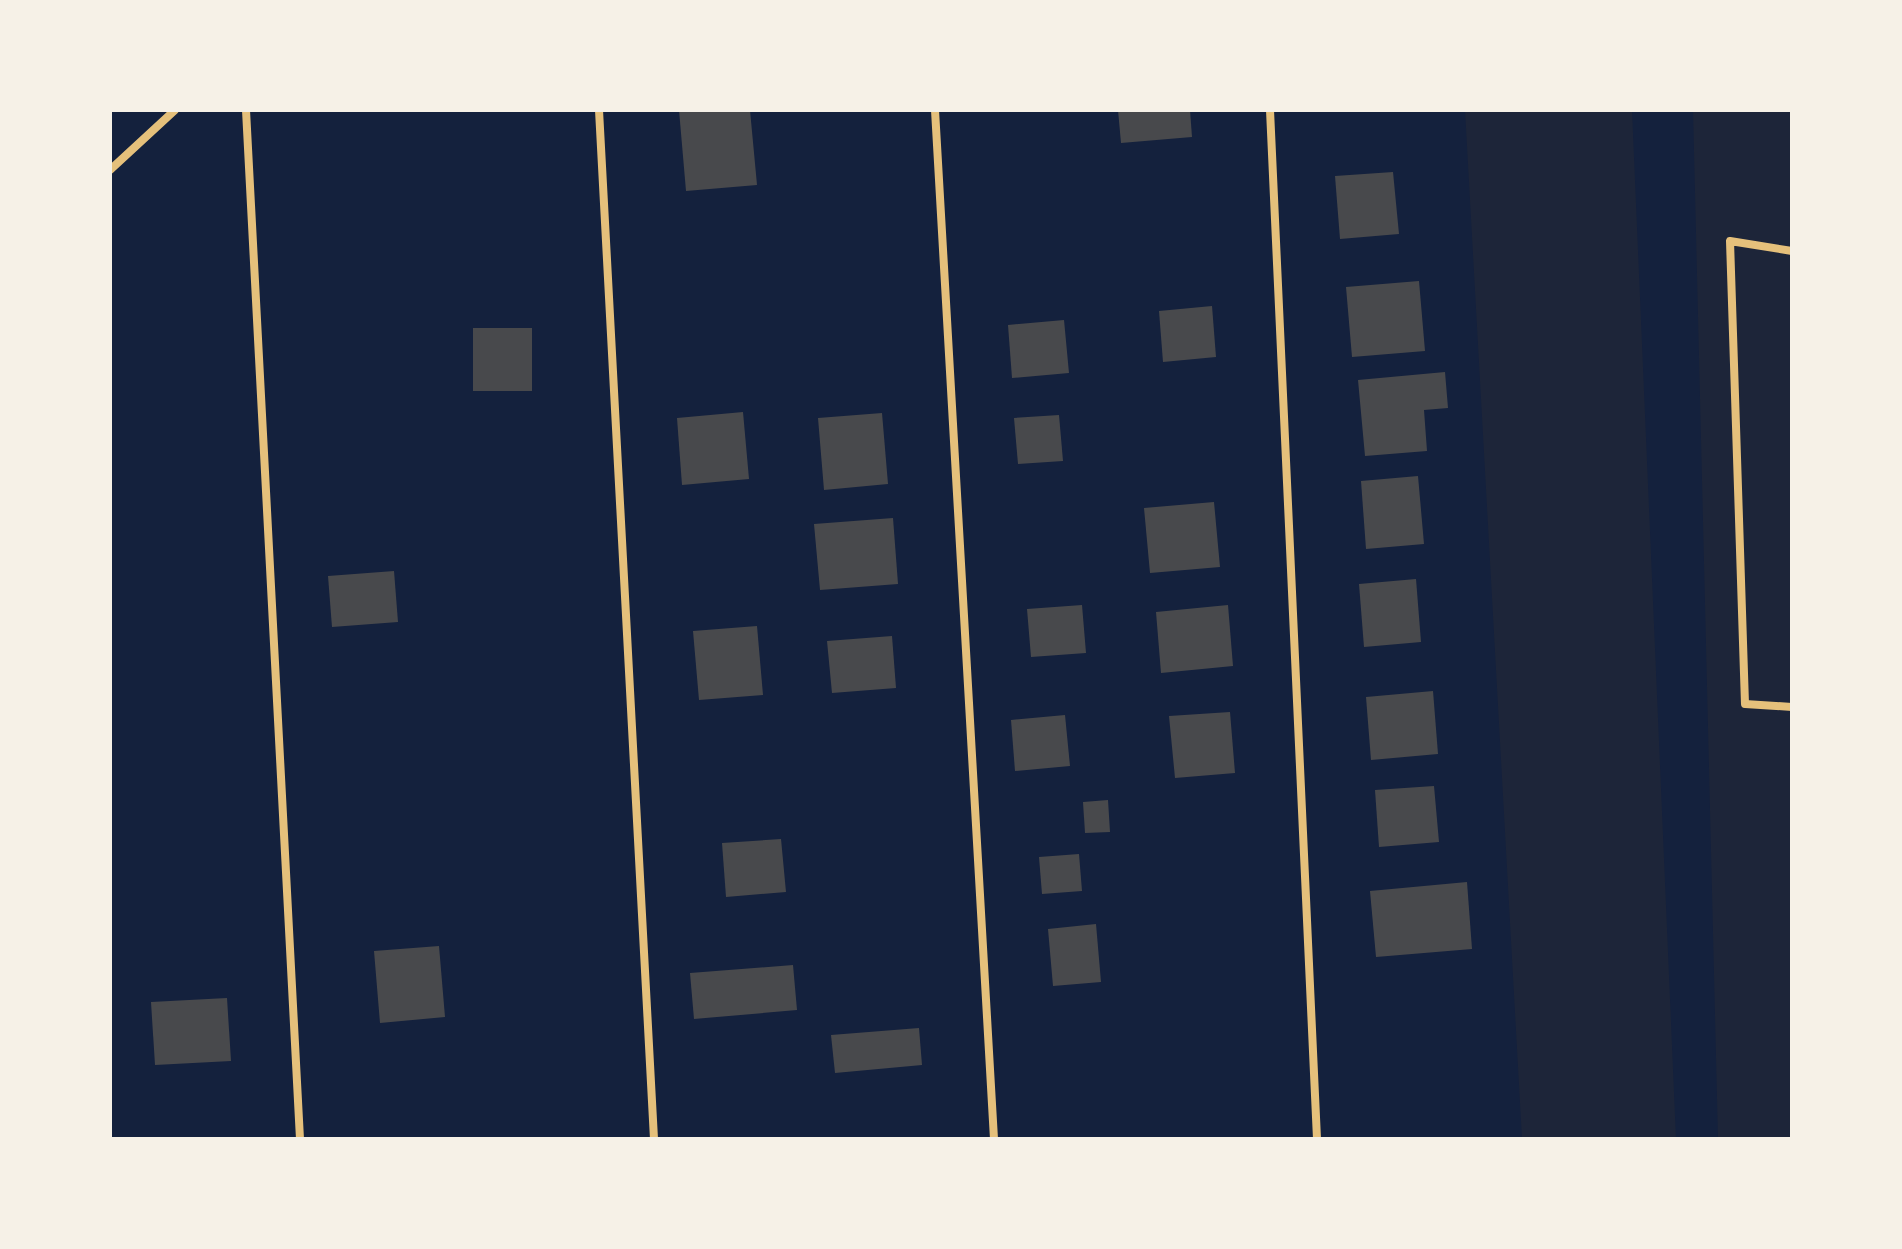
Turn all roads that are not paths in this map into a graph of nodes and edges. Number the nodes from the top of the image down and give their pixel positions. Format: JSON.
{"nodes":[{"id":1,"x":175,"y":110,"type":"edge"},
{"id":2,"x":246,"y":110,"type":"edge"},
{"id":3,"x":599,"y":110,"type":"edge"},
{"id":4,"x":935,"y":110,"type":"edge"},
{"id":5,"x":1270,"y":110,"type":"edge"},
{"id":6,"x":110,"y":170,"type":"edge"},
{"id":7,"x":1792,"y":251,"type":"edge"},
{"id":8,"x":1792,"y":707,"type":"edge"},
{"id":9,"x":300,"y":1139,"type":"edge"},
{"id":10,"x":654,"y":1139,"type":"edge"},
{"id":11,"x":994,"y":1139,"type":"edge"},
{"id":12,"x":1317,"y":1139,"type":"edge"}],
"edges":[{"from":1,"to":6,"type":"street"},
{"from":2,"to":9,"type":"street"},
{"from":3,"to":10,"type":"street"},
{"from":4,"to":11,"type":"street"},
{"from":5,"to":12,"type":"street"},
{"from":7,"to":8,"type":"street"}]}
